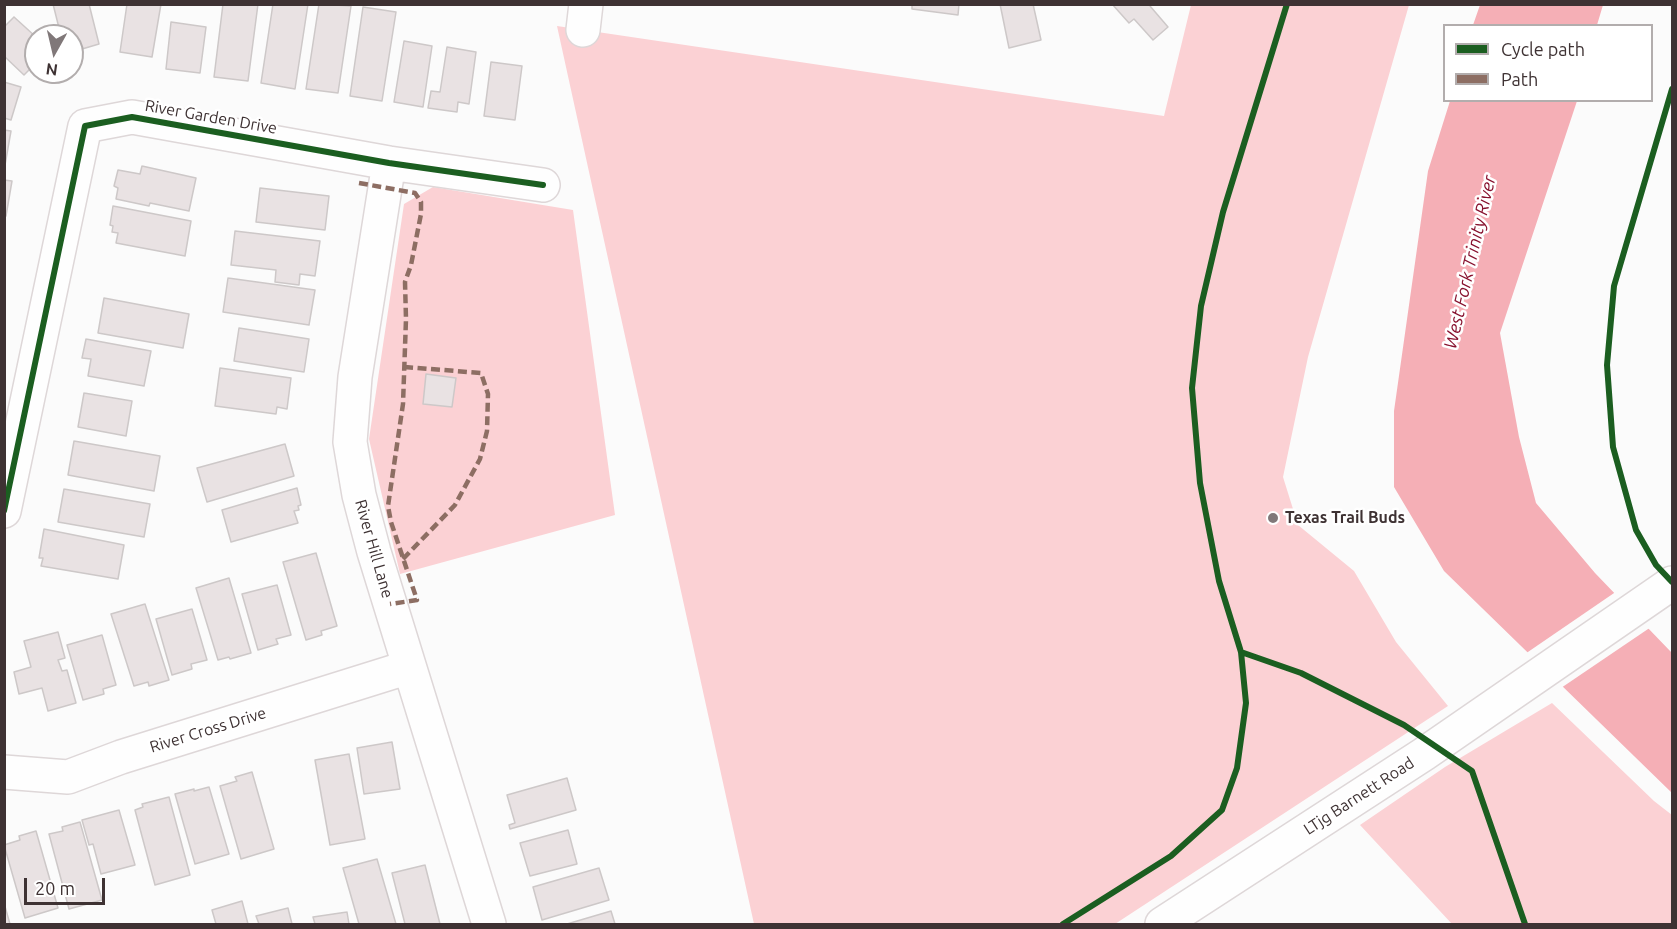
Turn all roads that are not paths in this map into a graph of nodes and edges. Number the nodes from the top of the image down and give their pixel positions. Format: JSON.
{"nodes":[{"id":1,"x":389,"y":163,"type":"junction"},
{"id":2,"x":543,"y":185,"type":"dead end"},
{"id":3,"x":4,"y":511,"type":"edge"},
{"id":4,"x":1672,"y":583,"type":"edge"},
{"id":5,"x":409,"y":667,"type":"junction"},
{"id":6,"x":4,"y":772,"type":"edge"},
{"id":7,"x":489,"y":924,"type":"edge"},
{"id":8,"x":1162,"y":924,"type":"edge"}],
"edges":[{"from":1,"to":2,"type":"street","name":"River Garden Drive"},
{"from":1,"to":3,"type":"street","name":"River Garden Drive"},
{"from":1,"to":5,"type":"street","name":"River Hill Lane"},
{"from":4,"to":8,"type":"street","name":"LTjg Barnett Road"},
{"from":5,"to":6,"type":"street","name":"River Cross Drive"},
{"from":5,"to":7,"type":"street","name":"River Hill Lane"}]}
